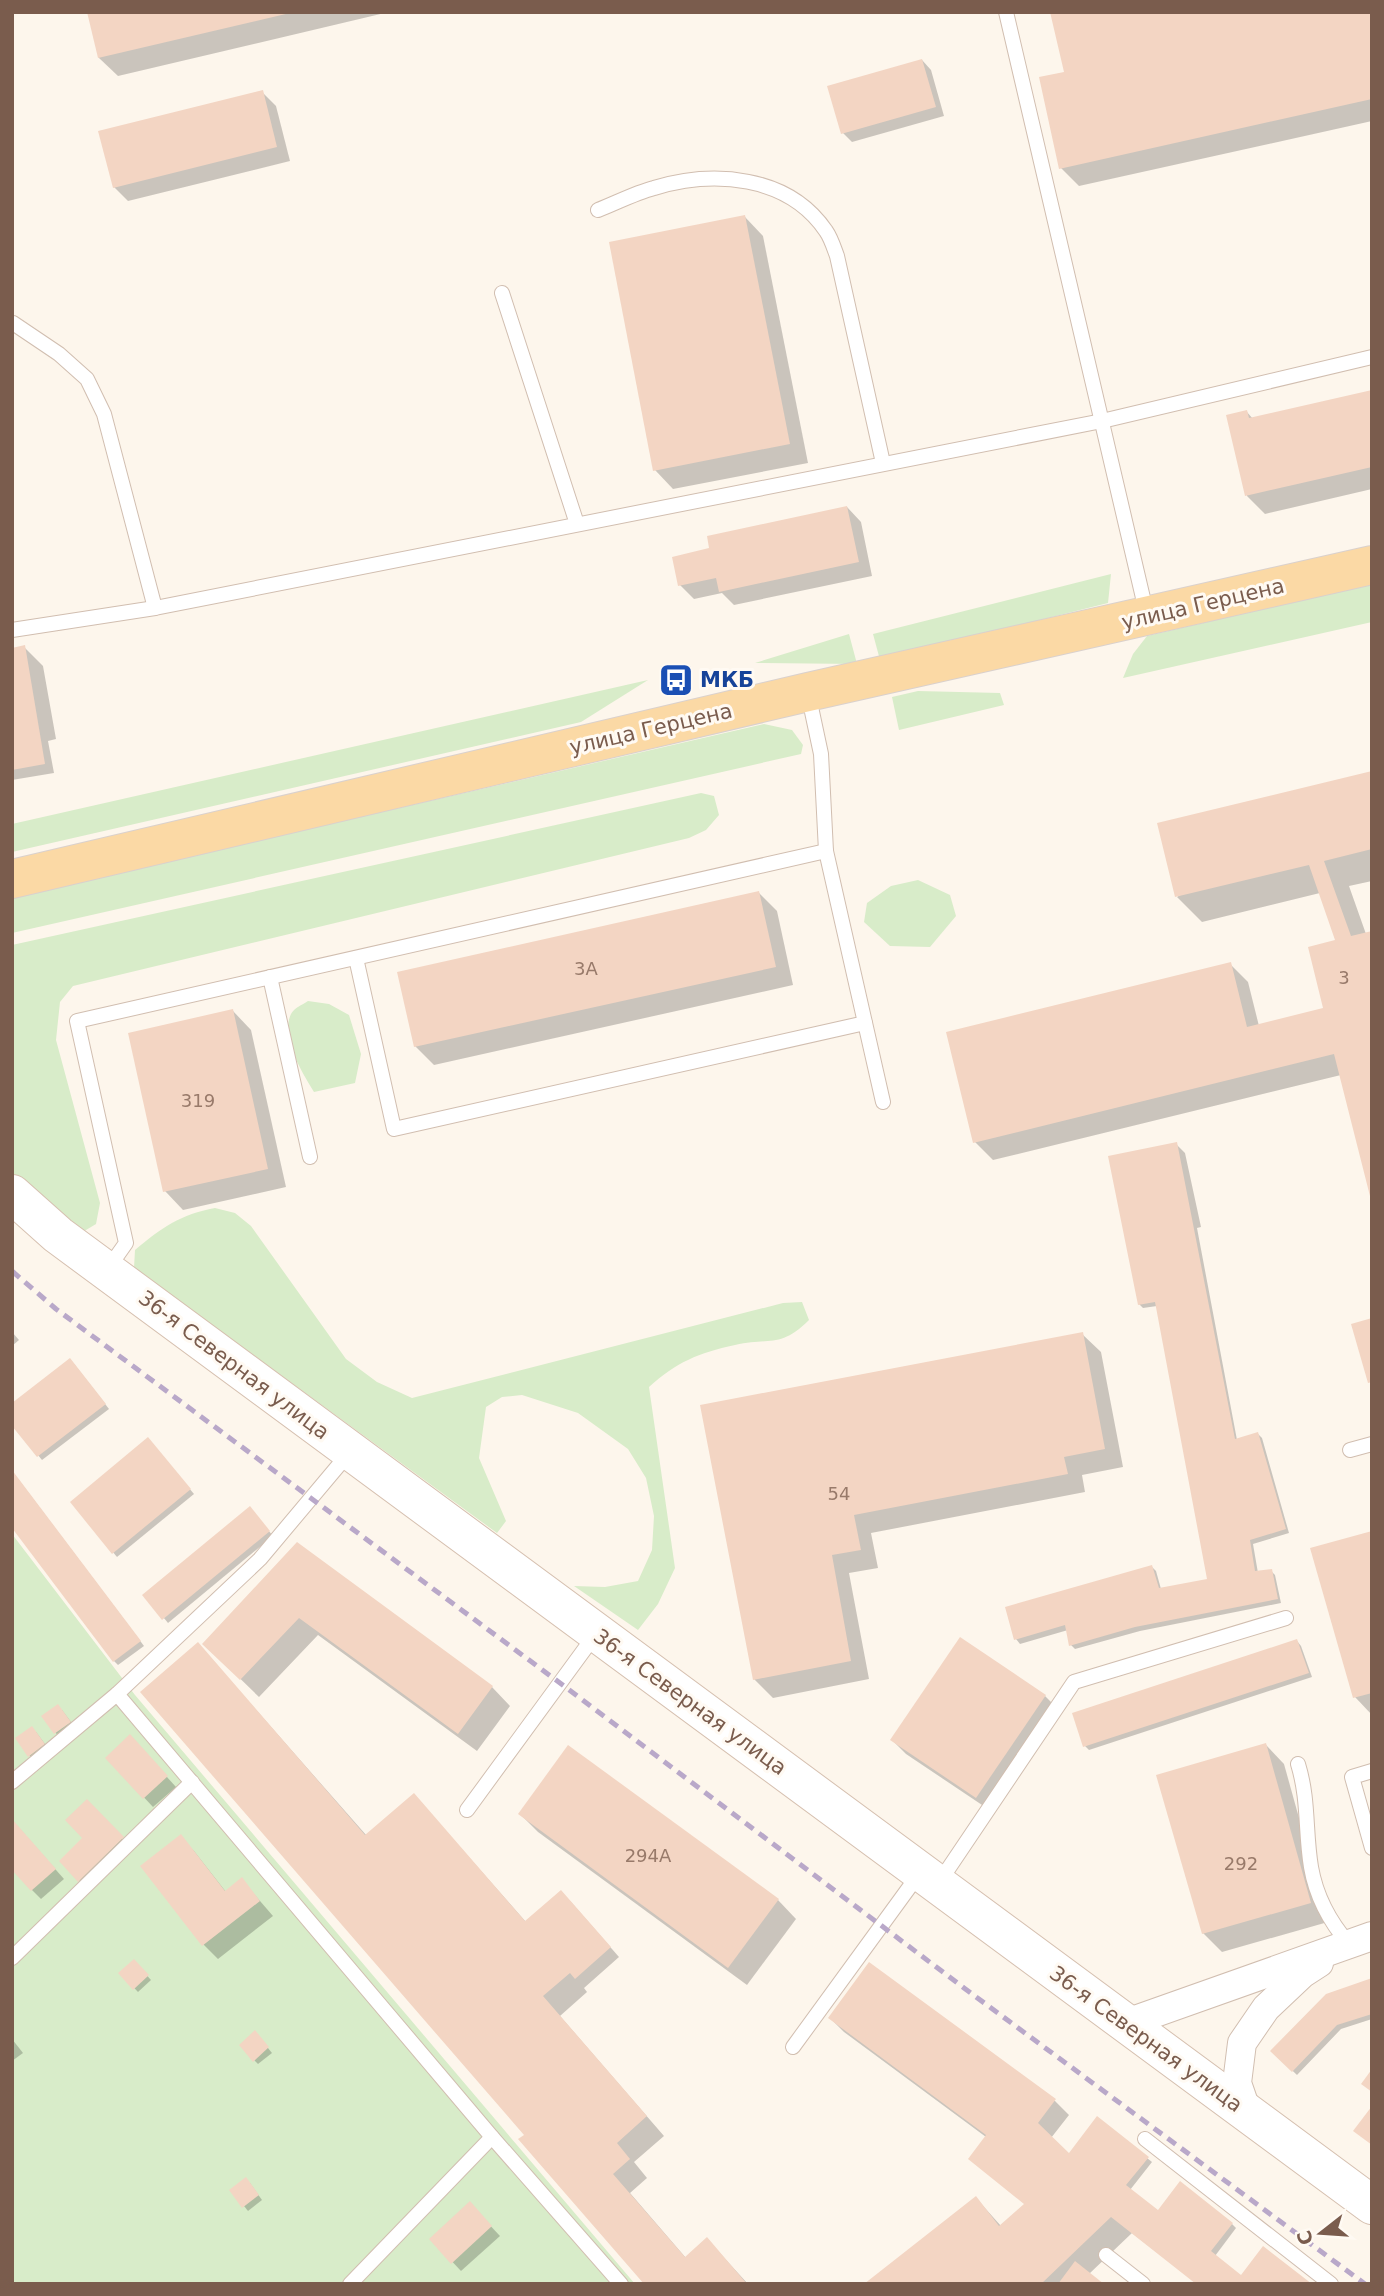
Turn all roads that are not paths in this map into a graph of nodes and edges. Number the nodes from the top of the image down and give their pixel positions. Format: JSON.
{"nodes":[{"id":1,"x":1006,"y":12,"type":"edge"},
{"id":2,"x":598,"y":210,"type":"dead end"},
{"id":3,"x":502,"y":293,"type":"dead end"},
{"id":4,"x":13,"y":323,"type":"edge"},
{"id":5,"x":1372,"y":357,"type":"edge"},
{"id":6,"x":1102,"y":421,"type":"junction"},
{"id":7,"x":883,"y":463,"type":"junction"},
{"id":8,"x":577,"y":524,"type":"junction"},
{"id":9,"x":1372,"y":565,"type":"edge"},
{"id":10,"x":155,"y":608,"type":"junction"},
{"id":11,"x":1147,"y":617,"type":"junction"},
{"id":12,"x":12,"y":630,"type":"edge"},
{"id":13,"x":808,"y":692,"type":"junction"},
{"id":14,"x":826,"y":851,"type":"junction"},
{"id":15,"x":12,"y":879,"type":"edge"},
{"id":16,"x":356,"y":958,"type":"junction"},
{"id":17,"x":270,"y":977,"type":"junction"},
{"id":18,"x":865,"y":1023,"type":"junction"},
{"id":19,"x":883,"y":1102,"type":"dead end"},
{"id":20,"x":310,"y":1157,"type":"dead end"},
{"id":21,"x":12,"y":1194,"type":"edge"},
{"id":22,"x":107,"y":1271,"type":"junction"},
{"id":23,"x":1372,"y":1444,"type":"edge"},
{"id":24,"x":1350,"y":1450,"type":"dead end"},
{"id":25,"x":350,"y":1452,"type":"junction"},
{"id":26,"x":1286,"y":1618,"type":"dead end"},
{"id":27,"x":596,"y":1633,"type":"junction"},
{"id":28,"x":117,"y":1694,"type":"junction"},
{"id":29,"x":1298,"y":1765,"type":"dead end"},
{"id":30,"x":1372,"y":1771,"type":"edge"},
{"id":31,"x":12,"y":1782,"type":"edge"},
{"id":32,"x":192,"y":1782,"type":"junction"},
{"id":33,"x":467,"y":1810,"type":"dead end"},
{"id":34,"x":1372,"y":1848,"type":"edge"},
{"id":35,"x":929,"y":1879,"type":"junction"},
{"id":36,"x":1361,"y":1940,"type":"edge"},
{"id":37,"x":12,"y":1958,"type":"edge"},
{"id":38,"x":1124,"y":2024,"type":"junction"},
{"id":39,"x":793,"y":2046,"type":"dead end"},
{"id":40,"x":1248,"y":2115,"type":"junction"},
{"id":41,"x":492,"y":2137,"type":"junction"},
{"id":42,"x":1145,"y":2139,"type":"dead end"},
{"id":43,"x":1372,"y":2205,"type":"edge"},
{"id":44,"x":1106,"y":2255,"type":"dead end"},
{"id":45,"x":350,"y":2284,"type":"edge"},
{"id":46,"x":621,"y":2284,"type":"edge"},
{"id":47,"x":1143,"y":2284,"type":"edge"},
{"id":48,"x":1331,"y":2284,"type":"edge"}],
"edges":[{"from":1,"to":6,"type":"lane"},
{"from":2,"to":7,"type":"lane"},
{"from":3,"to":8,"type":"lane"},
{"from":4,"to":10,"type":"lane"},
{"from":5,"to":6,"type":"lane"},
{"from":6,"to":7,"type":"lane"},
{"from":6,"to":11,"type":"lane"},
{"from":7,"to":8,"type":"lane"},
{"from":8,"to":10,"type":"lane"},
{"from":9,"to":11,"type":"main road","name":"улица Герцена"},
{"from":10,"to":12,"type":"lane"},
{"from":11,"to":13,"type":"main road","name":"улица Герцена"},
{"from":13,"to":14,"type":"lane"},
{"from":13,"to":15,"type":"main road","name":"улица Герцена"},
{"from":14,"to":16,"type":"lane"},
{"from":14,"to":18,"type":"lane"},
{"from":16,"to":17,"type":"lane"},
{"from":16,"to":18,"type":"lane"},
{"from":17,"to":20,"type":"lane"},
{"from":17,"to":22,"type":"lane"},
{"from":18,"to":19,"type":"lane"},
{"from":21,"to":22,"type":"main road","name":"36-я Северная улица"},
{"from":22,"to":25,"type":"main road","name":"36-я Северная улица"},
{"from":23,"to":24,"type":"lane"},
{"from":25,"to":27,"type":"main road","name":"36-я Северная улица"},
{"from":25,"to":28,"type":"lane"},
{"from":26,"to":35,"type":"lane"},
{"from":27,"to":33,"type":"lane"},
{"from":27,"to":35,"type":"main road","name":"36-я Северная улица"},
{"from":28,"to":31,"type":"lane"},
{"from":28,"to":32,"type":"lane"},
{"from":29,"to":36,"type":"lane"},
{"from":30,"to":34,"type":"lane"},
{"from":32,"to":37,"type":"lane"},
{"from":32,"to":41,"type":"lane"},
{"from":35,"to":38,"type":"main road","name":"36-я Северная улица"},
{"from":35,"to":39,"type":"lane"},
{"from":36,"to":38,"type":"street"},
{"from":36,"to":40,"type":"street"},
{"from":38,"to":40,"type":"main road","name":"36-я Северная улица"},
{"from":40,"to":43,"type":"main road","name":"36-я Северная улица"},
{"from":41,"to":45,"type":"lane"},
{"from":41,"to":46,"type":"lane"},
{"from":42,"to":48,"type":"lane"},
{"from":44,"to":47,"type":"lane"}]}
